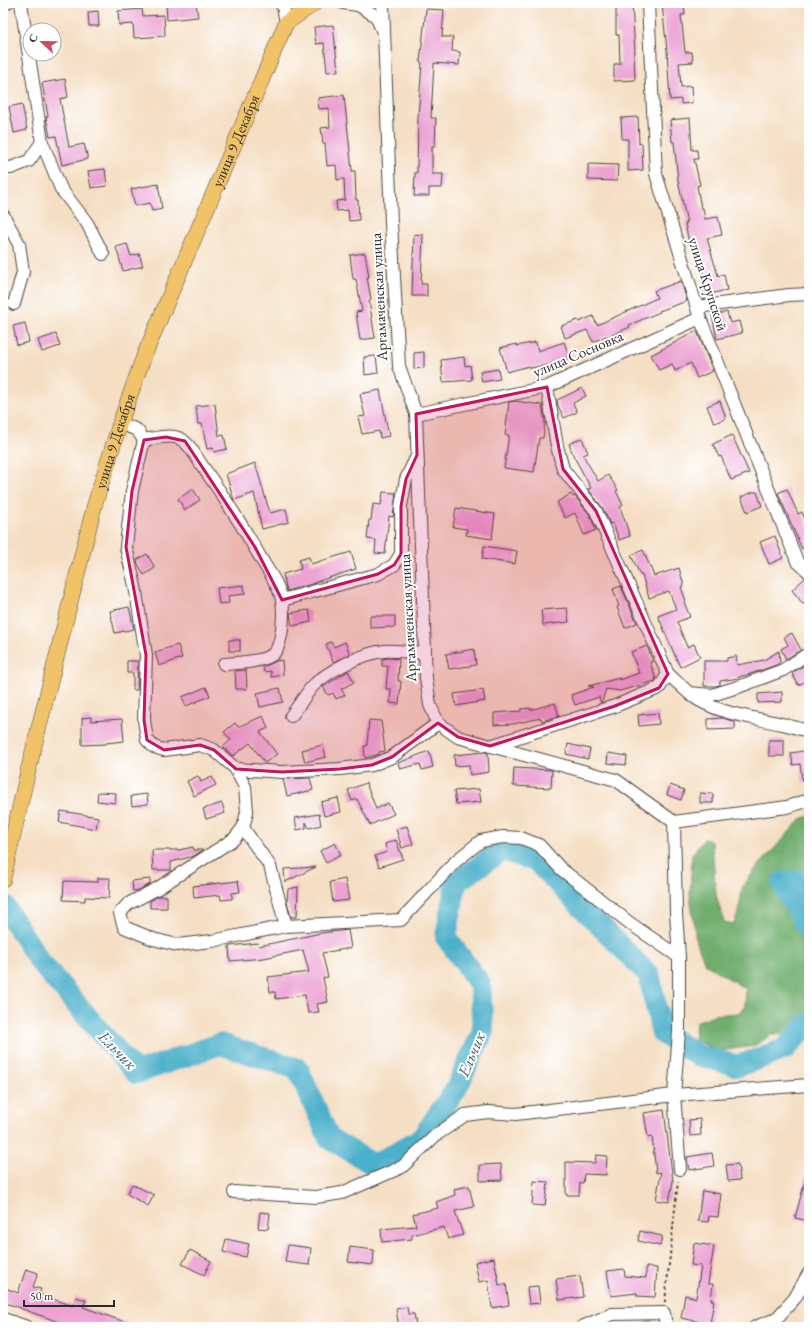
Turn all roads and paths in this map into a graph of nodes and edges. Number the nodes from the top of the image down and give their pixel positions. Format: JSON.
{"nodes":[{"id":1,"x":7,"y":3,"type":"edge"},
{"id":2,"x":21,"y":3,"type":"edge"},
{"id":3,"x":280,"y":3,"type":"edge"},
{"id":4,"x":343,"y":3,"type":"edge"},
{"id":5,"x":383,"y":3,"type":"edge"},
{"id":6,"x":648,"y":3,"type":"edge"},
{"id":7,"x":3,"y":4,"type":"edge"},
{"id":8,"x":316,"y":4,"type":"edge"},
{"id":9,"x":286,"y":23,"type":"junction"},
{"id":10,"x":384,"y":32,"type":"junction"},
{"id":11,"x":42,"y":142,"type":"junction"},
{"id":12,"x":3,"y":167,"type":"edge"},
{"id":13,"x":3,"y":214,"type":"edge"},
{"id":14,"x":103,"y":254,"type":"dead end"},
{"id":15,"x":809,"y":294,"type":"edge"},
{"id":16,"x":14,"y":304,"type":"dead end"},
{"id":17,"x":699,"y":313,"type":"junction"},
{"id":18,"x":547,"y":387,"type":"junction"},
{"id":19,"x":416,"y":414,"type":"junction"},
{"id":20,"x":120,"y":423,"type":"junction"},
{"id":21,"x":144,"y":440,"type":"junction"},
{"id":22,"x":417,"y":455,"type":"junction"},
{"id":23,"x":809,"y":572,"type":"edge"},
{"id":24,"x":282,"y":600,"type":"junction"},
{"id":25,"x":809,"y":653,"type":"edge"},
{"id":26,"x":424,"y":654,"type":"junction"},
{"id":27,"x":224,"y":664,"type":"dead end"},
{"id":28,"x":668,"y":674,"type":"junction"},
{"id":29,"x":689,"y":693,"type":"junction"},
{"id":30,"x":291,"y":716,"type":"dead end"},
{"id":31,"x":438,"y":722,"type":"junction"},
{"id":32,"x":809,"y":732,"type":"edge"},
{"id":33,"x":490,"y":746,"type":"junction"},
{"id":34,"x":236,"y":769,"type":"junction"},
{"id":35,"x":809,"y":800,"type":"edge"},
{"id":36,"x":674,"y":822,"type":"junction"},
{"id":37,"x":243,"y":828,"type":"junction"},
{"id":38,"x":3,"y":879,"type":"edge"},
{"id":39,"x":286,"y":926,"type":"junction"},
{"id":40,"x":679,"y":957,"type":"junction"},
{"id":41,"x":809,"y":1086,"type":"edge"},
{"id":42,"x":674,"y":1095,"type":"junction"},
{"id":43,"x":680,"y":1169,"type":"joint"},
{"id":44,"x":234,"y":1192,"type":"dead end"},
{"id":45,"x":809,"y":1273,"type":"edge"},
{"id":46,"x":664,"y":1313,"type":"junction"},
{"id":47,"x":3,"y":1319,"type":"edge"},
{"id":48,"x":27,"y":1327,"type":"edge"},
{"id":49,"x":582,"y":1327,"type":"edge"},
{"id":50,"x":666,"y":1327,"type":"edge"},
{"id":51,"x":755,"y":1327,"type":"edge"}],
"edges":[{"from":1,"to":7,"type":"street"},
{"from":2,"to":11,"type":"street"},
{"from":3,"to":9,"type":"street"},
{"from":4,"to":10,"type":"street"},
{"from":5,"to":10,"type":"street","name":"Аргамаченская улица"},
{"from":6,"to":17,"type":"street","name":"улица Крупской"},
{"from":8,"to":9,"type":"main road"},
{"from":9,"to":20,"type":"main road","name":"улица 9 Декабря"},
{"from":10,"to":19,"type":"street","name":"Аргамаченская улица"},
{"from":11,"to":12,"type":"street"},
{"from":11,"to":14,"type":"street"},
{"from":13,"to":16,"type":"street"},
{"from":15,"to":17,"type":"street","name":"улица Сосновка"},
{"from":17,"to":18,"type":"street","name":"улица Сосновка"},
{"from":17,"to":23,"type":"street","name":"улица Крупской"},
{"from":18,"to":19,"type":"street","name":"улица Сосновка"},
{"from":18,"to":28,"type":"street"},
{"from":19,"to":22,"type":"street","name":"Аргамаченская улица"},
{"from":20,"to":21,"type":"street"},
{"from":20,"to":38,"type":"main road","name":"улица 9 Декабря"},
{"from":21,"to":24,"type":"street"},
{"from":21,"to":34,"type":"street"},
{"from":22,"to":24,"type":"street"},
{"from":22,"to":26,"type":"street","name":"Аргамаченская улица"},
{"from":24,"to":27,"type":"street"},
{"from":25,"to":29,"type":"street"},
{"from":26,"to":30,"type":"street"},
{"from":26,"to":31,"type":"street","name":"Аргамаченская улица"},
{"from":28,"to":29,"type":"street"},
{"from":28,"to":33,"type":"street"},
{"from":29,"to":32,"type":"street"},
{"from":31,"to":33,"type":"street"},
{"from":31,"to":34,"type":"street"},
{"from":33,"to":36,"type":"street"},
{"from":34,"to":37,"type":"street"},
{"from":35,"to":36,"type":"street"},
{"from":36,"to":40,"type":"street"},
{"from":37,"to":39,"type":"street"},
{"from":37,"to":39,"type":"street"},
{"from":39,"to":40,"type":"street"},
{"from":40,"to":42,"type":"street"},
{"from":41,"to":42,"type":"street"},
{"from":42,"to":43,"type":"street"},
{"from":42,"to":44,"type":"street"},
{"from":43,"to":46,"type":"path"},
{"from":45,"to":51,"type":"street"},
{"from":46,"to":49,"type":"street"},
{"from":46,"to":50,"type":"street"},
{"from":47,"to":48,"type":"street"}]}
